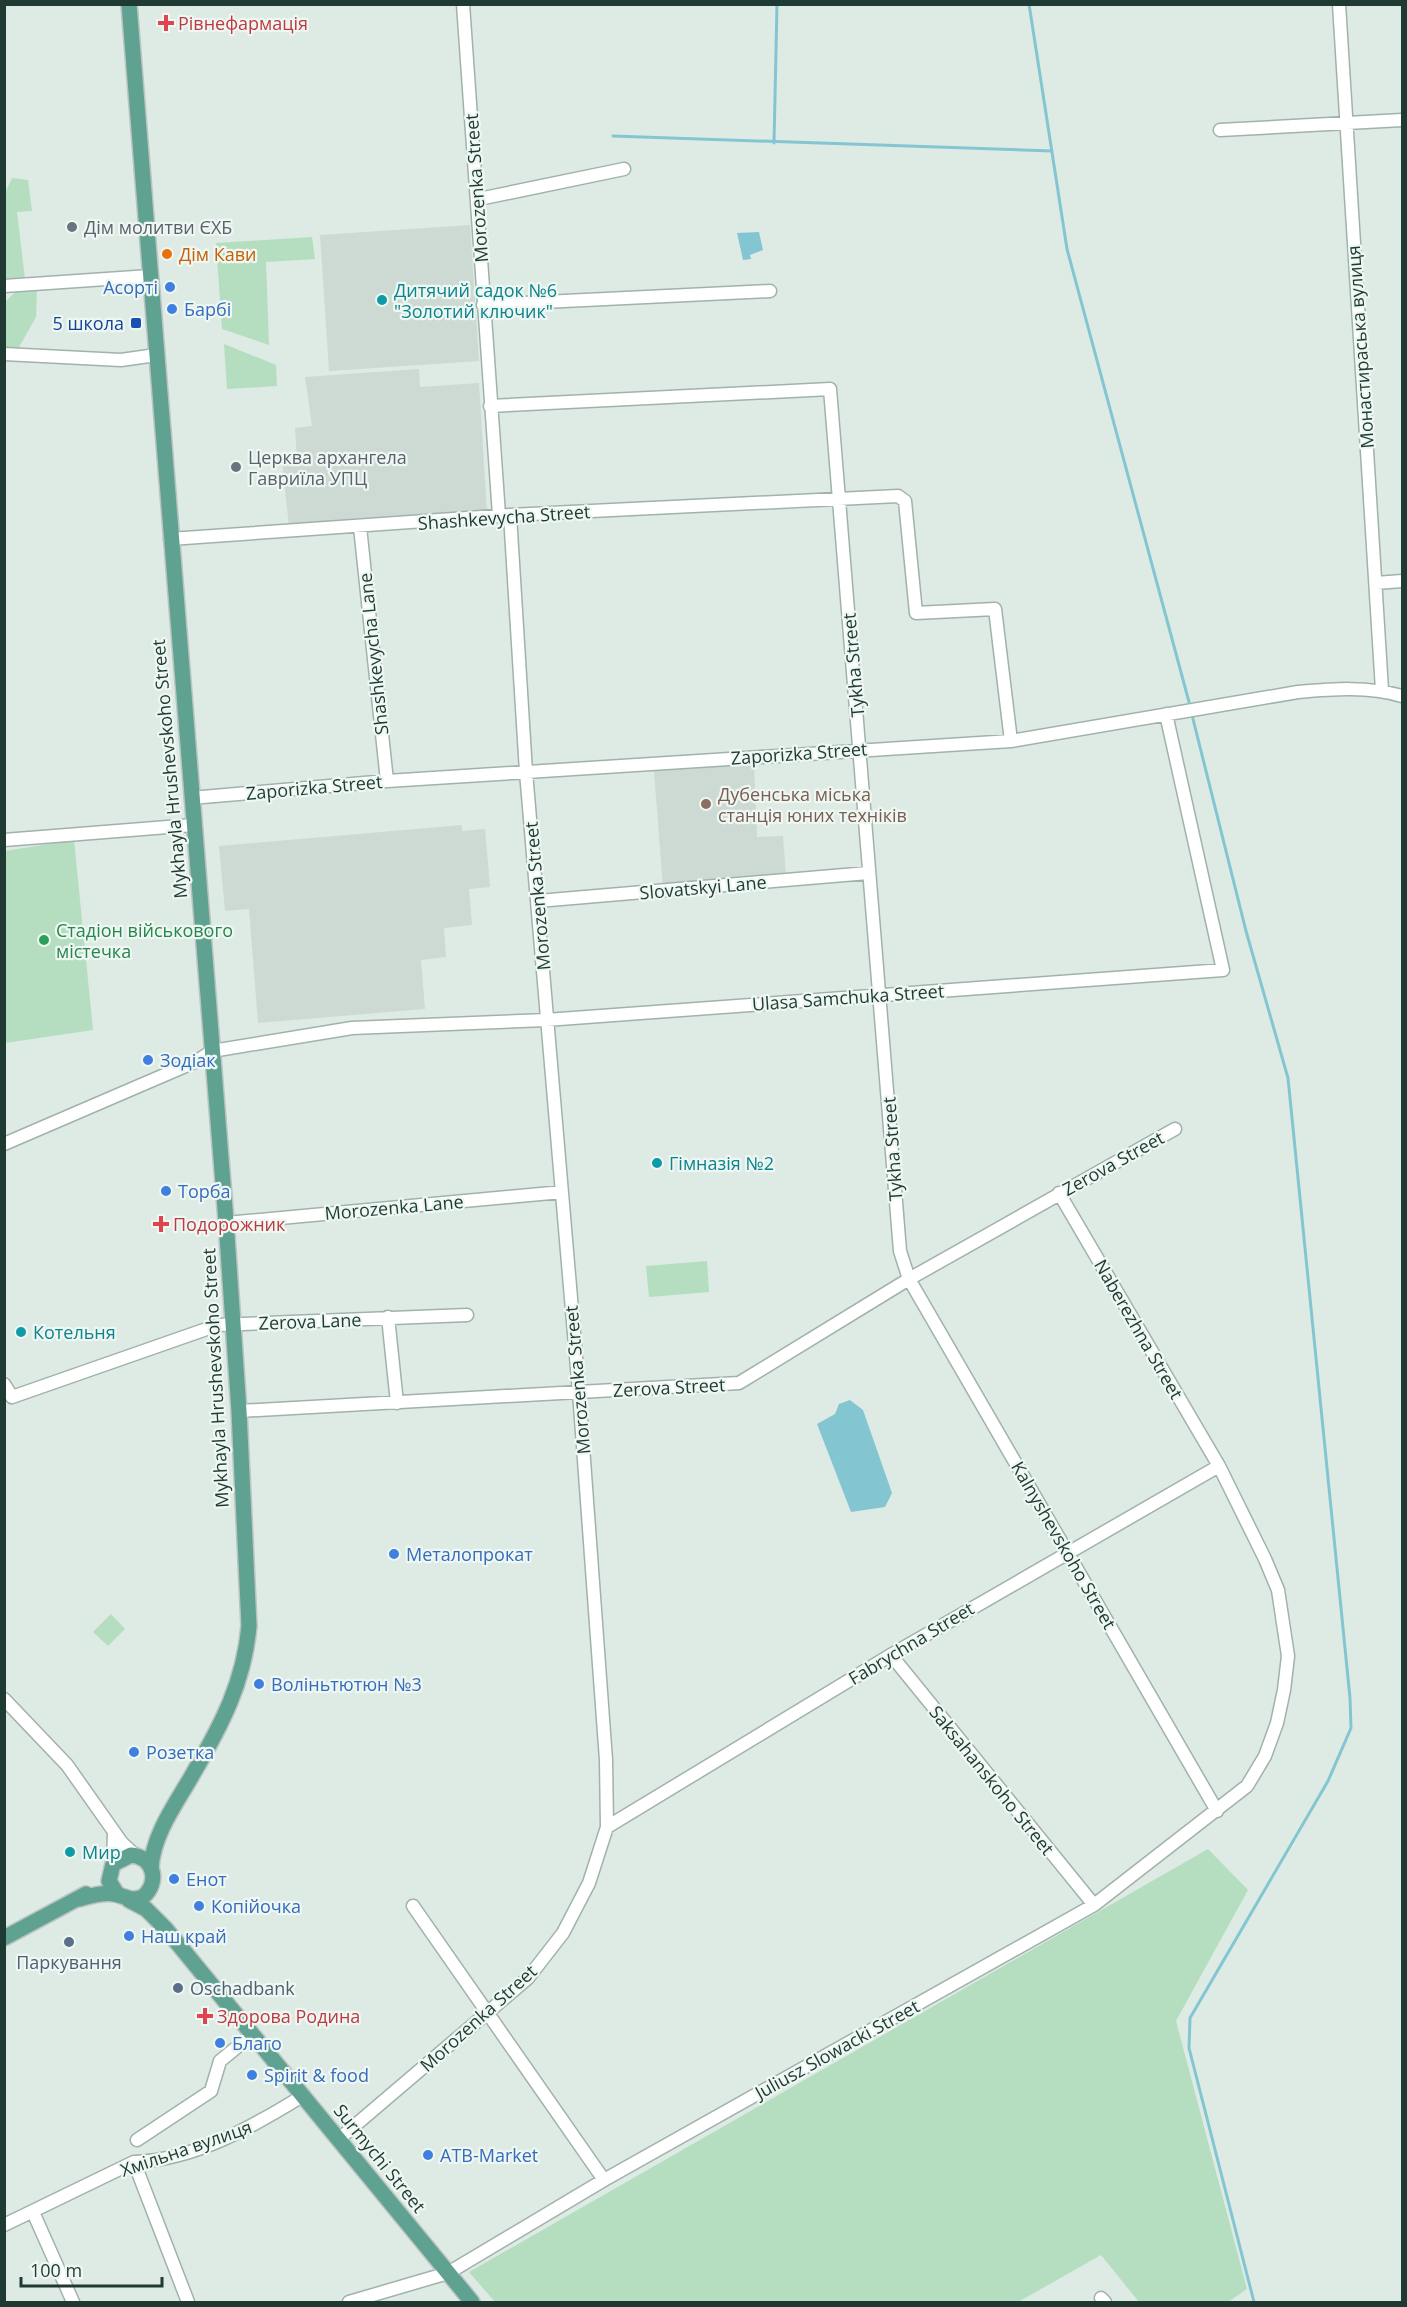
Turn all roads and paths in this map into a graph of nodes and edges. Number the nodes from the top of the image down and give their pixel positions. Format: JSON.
{"nodes":[{"id":1,"x":129,"y":4,"type":"edge"},
{"id":2,"x":463,"y":4,"type":"edge"},
{"id":3,"x":1339,"y":4,"type":"edge"},
{"id":4,"x":1402,"y":120,"type":"edge"},
{"id":5,"x":1346,"y":123,"type":"junction"},
{"id":6,"x":1220,"y":130,"type":"dead end"},
{"id":7,"x":624,"y":169,"type":"dead end"},
{"id":8,"x":479,"y":199,"type":"junction"},
{"id":9,"x":150,"y":276,"type":"junction"},
{"id":10,"x":4,"y":286,"type":"edge"},
{"id":11,"x":770,"y":291,"type":"dead end"},
{"id":12,"x":483,"y":305,"type":"junction"},
{"id":13,"x":4,"y":354,"type":"edge"},
{"id":14,"x":156,"y":355,"type":"junction"},
{"id":15,"x":490,"y":406,"type":"junction"},
{"id":16,"x":838,"y":501,"type":"junction"},
{"id":17,"x":505,"y":515,"type":"junction"},
{"id":18,"x":360,"y":527,"type":"junction"},
{"id":19,"x":170,"y":539,"type":"junction"},
{"id":20,"x":1402,"y":581,"type":"edge"},
{"id":21,"x":1376,"y":583,"type":"junction"},
{"id":22,"x":1382,"y":690,"type":"junction"},
{"id":23,"x":1402,"y":696,"type":"edge"},
{"id":24,"x":1166,"y":714,"type":"junction"},
{"id":25,"x":1011,"y":741,"type":"junction"},
{"id":26,"x":860,"y":749,"type":"junction"},
{"id":27,"x":526,"y":772,"type":"junction"},
{"id":28,"x":387,"y":781,"type":"junction"},
{"id":29,"x":191,"y":798,"type":"junction"},
{"id":30,"x":194,"y":825,"type":"junction"},
{"id":31,"x":4,"y":840,"type":"edge"},
{"id":32,"x":868,"y":873,"type":"junction"},
{"id":33,"x":538,"y":901,"type":"junction"},
{"id":34,"x":880,"y":994,"type":"junction"},
{"id":35,"x":546,"y":1020,"type":"junction"},
{"id":36,"x":212,"y":1051,"type":"junction"},
{"id":37,"x":1175,"y":1129,"type":"dead end"},
{"id":38,"x":4,"y":1144,"type":"edge"},
{"id":39,"x":562,"y":1192,"type":"junction"},
{"id":40,"x":1059,"y":1193,"type":"junction"},
{"id":41,"x":226,"y":1223,"type":"junction"},
{"id":42,"x":909,"y":1279,"type":"junction"},
{"id":43,"x":467,"y":1315,"type":"dead end"},
{"id":44,"x":388,"y":1317,"type":"junction"},
{"id":45,"x":231,"y":1324,"type":"junction"},
{"id":46,"x":4,"y":1384,"type":"edge"},
{"id":47,"x":579,"y":1392,"type":"junction"},
{"id":48,"x":396,"y":1403,"type":"junction"},
{"id":49,"x":239,"y":1411,"type":"junction"},
{"id":50,"x":1219,"y":1466,"type":"junction"},
{"id":51,"x":1068,"y":1551,"type":"junction"},
{"id":52,"x":891,"y":1655,"type":"junction"},
{"id":53,"x":4,"y":1699,"type":"edge"},
{"id":54,"x":1217,"y":1811,"type":"junction"},
{"id":55,"x":607,"y":1827,"type":"junction"},
{"id":56,"x":114,"y":1832,"type":"junction"},
{"id":57,"x":160,"y":1833,"type":"junction"},
{"id":58,"x":136,"y":1856,"type":"junction"},
{"id":59,"x":152,"y":1868,"type":"junction"},
{"id":60,"x":111,"y":1869,"type":"junction"},
{"id":61,"x":152,"y":1886,"type":"junction"},
{"id":62,"x":123,"y":1897,"type":"junction"},
{"id":63,"x":72,"y":1901,"type":"junction"},
{"id":64,"x":1094,"y":1905,"type":"junction"},
{"id":65,"x":413,"y":1906,"type":"dead end"},
{"id":66,"x":165,"y":1929,"type":"junction"},
{"id":67,"x":4,"y":1938,"type":"edge"},
{"id":68,"x":488,"y":2013,"type":"junction"},
{"id":69,"x":253,"y":2034,"type":"junction"},
{"id":70,"x":304,"y":2095,"type":"junction"},
{"id":71,"x":339,"y":2139,"type":"junction"},
{"id":72,"x":137,"y":2140,"type":"dead end"},
{"id":73,"x":134,"y":2162,"type":"junction"},
{"id":74,"x":604,"y":2180,"type":"junction"},
{"id":75,"x":33,"y":2212,"type":"junction"},
{"id":76,"x":4,"y":2225,"type":"edge"},
{"id":77,"x":448,"y":2273,"type":"junction"},
{"id":78,"x":73,"y":2302,"type":"edge"},
{"id":79,"x":188,"y":2302,"type":"edge"},
{"id":80,"x":349,"y":2302,"type":"edge"},
{"id":81,"x":472,"y":2302,"type":"edge"}],
"edges":[{"from":1,"to":9,"type":"main road","name":"Mykhayla Hrushevskoho Street"},
{"from":2,"to":8,"type":"street","name":"Morozenka Street"},
{"from":3,"to":5,"type":"street","name":"Монастираська вулиця"},
{"from":4,"to":5,"type":"street"},
{"from":5,"to":6,"type":"street"},
{"from":5,"to":21,"type":"street","name":"Монастираська вулиця"},
{"from":7,"to":8,"type":"street"},
{"from":8,"to":12,"type":"street","name":"Morozenka Street"},
{"from":9,"to":10,"type":"street"},
{"from":9,"to":14,"type":"main road","name":"Mykhayla Hrushevskoho Street"},
{"from":11,"to":12,"type":"street"},
{"from":12,"to":15,"type":"street","name":"Morozenka Street"},
{"from":13,"to":14,"type":"street"},
{"from":14,"to":19,"type":"main road","name":"Mykhayla Hrushevskoho Street"},
{"from":15,"to":16,"type":"street","name":"Tykha Street"},
{"from":15,"to":17,"type":"street","name":"Morozenka Street"},
{"from":16,"to":17,"type":"street","name":"Shashkevycha Street"},
{"from":16,"to":25,"type":"street","name":"Shashkevycha Street"},
{"from":16,"to":26,"type":"street","name":"Tykha Street"},
{"from":17,"to":18,"type":"street","name":"Shashkevycha Street"},
{"from":17,"to":27,"type":"street","name":"Morozenka Street"},
{"from":18,"to":19,"type":"street","name":"Shashkevycha Street"},
{"from":18,"to":28,"type":"street","name":"Shashkevycha Lane"},
{"from":19,"to":29,"type":"main road","name":"Mykhayla Hrushevskoho Street"},
{"from":20,"to":21,"type":"street"},
{"from":21,"to":22,"type":"street","name":"Монастираська вулиця"},
{"from":22,"to":23,"type":"street","name":"Zaporizka Street"},
{"from":22,"to":24,"type":"street","name":"Zaporizka Street"},
{"from":24,"to":25,"type":"street","name":"Zaporizka Street"},
{"from":24,"to":34,"type":"street","name":"Ulasa Samchuka Street"},
{"from":25,"to":26,"type":"street","name":"Zaporizka Street"},
{"from":26,"to":27,"type":"street","name":"Zaporizka Street"},
{"from":26,"to":32,"type":"street","name":"Tykha Street"},
{"from":27,"to":28,"type":"street","name":"Zaporizka Street"},
{"from":27,"to":33,"type":"street","name":"Morozenka Street"},
{"from":28,"to":29,"type":"street","name":"Zaporizka Street"},
{"from":29,"to":30,"type":"main road","name":"Mykhayla Hrushevskoho Street"},
{"from":30,"to":31,"type":"street"},
{"from":30,"to":36,"type":"main road","name":"Mykhayla Hrushevskoho Street"},
{"from":32,"to":33,"type":"street","name":"Slovatskyi Lane"},
{"from":32,"to":34,"type":"street","name":"Tykha Street"},
{"from":33,"to":35,"type":"street","name":"Morozenka Street"},
{"from":34,"to":35,"type":"street","name":"Ulasa Samchuka Street"},
{"from":34,"to":42,"type":"street","name":"Tykha Street"},
{"from":35,"to":36,"type":"street","name":"Ulasa Samchuka Street"},
{"from":35,"to":39,"type":"street","name":"Morozenka Street"},
{"from":36,"to":38,"type":"street"},
{"from":36,"to":41,"type":"main road","name":"Mykhayla Hrushevskoho Street"},
{"from":37,"to":40,"type":"street","name":"Zerova Street"},
{"from":39,"to":41,"type":"street","name":"Morozenka Lane"},
{"from":39,"to":47,"type":"street","name":"Morozenka Street"},
{"from":40,"to":42,"type":"street","name":"Zerova Street"},
{"from":40,"to":50,"type":"street","name":"Naberezhna Street"},
{"from":41,"to":45,"type":"main road","name":"Mykhayla Hrushevskoho Street"},
{"from":42,"to":47,"type":"street","name":"Zerova Street"},
{"from":42,"to":51,"type":"street","name":"Kalnyshevskoho Street"},
{"from":43,"to":44,"type":"street","name":"Zerova Lane"},
{"from":44,"to":45,"type":"street","name":"Zerova Lane"},
{"from":44,"to":48,"type":"street","name":"Zerova Lane"},
{"from":45,"to":46,"type":"street","name":"Zerova Lane"},
{"from":45,"to":49,"type":"main road","name":"Mykhayla Hrushevskoho Street"},
{"from":47,"to":48,"type":"street","name":"Zerova Street"},
{"from":47,"to":55,"type":"street","name":"Morozenka Street"},
{"from":48,"to":49,"type":"street","name":"Zerova Street"},
{"from":49,"to":57,"type":"main road","name":"Mykhayla Hrushevskoho Street"},
{"from":50,"to":51,"type":"street","name":"Fabrychna Street"},
{"from":50,"to":54,"type":"street","name":"Naberezhna Street"},
{"from":51,"to":52,"type":"street","name":"Fabrychna Street"},
{"from":51,"to":54,"type":"street","name":"Kalnyshevskoho Street"},
{"from":52,"to":55,"type":"street","name":"Fabrychna Street"},
{"from":52,"to":64,"type":"street","name":"Saksahanskoho Street"},
{"from":53,"to":56,"type":"street"},
{"from":54,"to":64,"type":"street","name":"Juliusz Slowacki Street"},
{"from":55,"to":68,"type":"street","name":"Morozenka Street"},
{"from":56,"to":58,"type":"street"},
{"from":56,"to":60,"type":"street"},
{"from":57,"to":58,"type":"main road","name":"Mykhayla Hrushevskoho Street"},
{"from":57,"to":59,"type":"main road","name":"Mykhayla Hrushevskoho Street"},
{"from":58,"to":59,"type":"main road"},
{"from":58,"to":60,"type":"main road"},
{"from":59,"to":61,"type":"main road"},
{"from":60,"to":62,"type":"main road"},
{"from":60,"to":63,"type":"main road"},
{"from":61,"to":62,"type":"main road"},
{"from":61,"to":66,"type":"main road"},
{"from":62,"to":63,"type":"main road"},
{"from":62,"to":66,"type":"main road"},
{"from":63,"to":67,"type":"main road"},
{"from":64,"to":74,"type":"street","name":"Juliusz Slowacki Street"},
{"from":65,"to":68,"type":"street"},
{"from":66,"to":69,"type":"main road","name":"Surmychi Street"},
{"from":68,"to":71,"type":"street","name":"Morozenka Street"},
{"from":68,"to":74,"type":"street"},
{"from":69,"to":70,"type":"main road","name":"Surmychi Street"},
{"from":69,"to":72,"type":"street"},
{"from":70,"to":71,"type":"main road","name":"Surmychi Street"},
{"from":70,"to":73,"type":"street","name":"Хмільна вулиця"},
{"from":71,"to":77,"type":"main road","name":"Surmychi Street"},
{"from":73,"to":75,"type":"street","name":"Хмільна вулиця"},
{"from":73,"to":79,"type":"street"},
{"from":74,"to":77,"type":"street","name":"Juliusz Slowacki Street"},
{"from":75,"to":76,"type":"street","name":"Хмільна вулиця"},
{"from":75,"to":78,"type":"street"},
{"from":77,"to":80,"type":"street","name":"Juliusz Slowacki Street"},
{"from":77,"to":81,"type":"main road","name":"Surmychi Street"}]}
